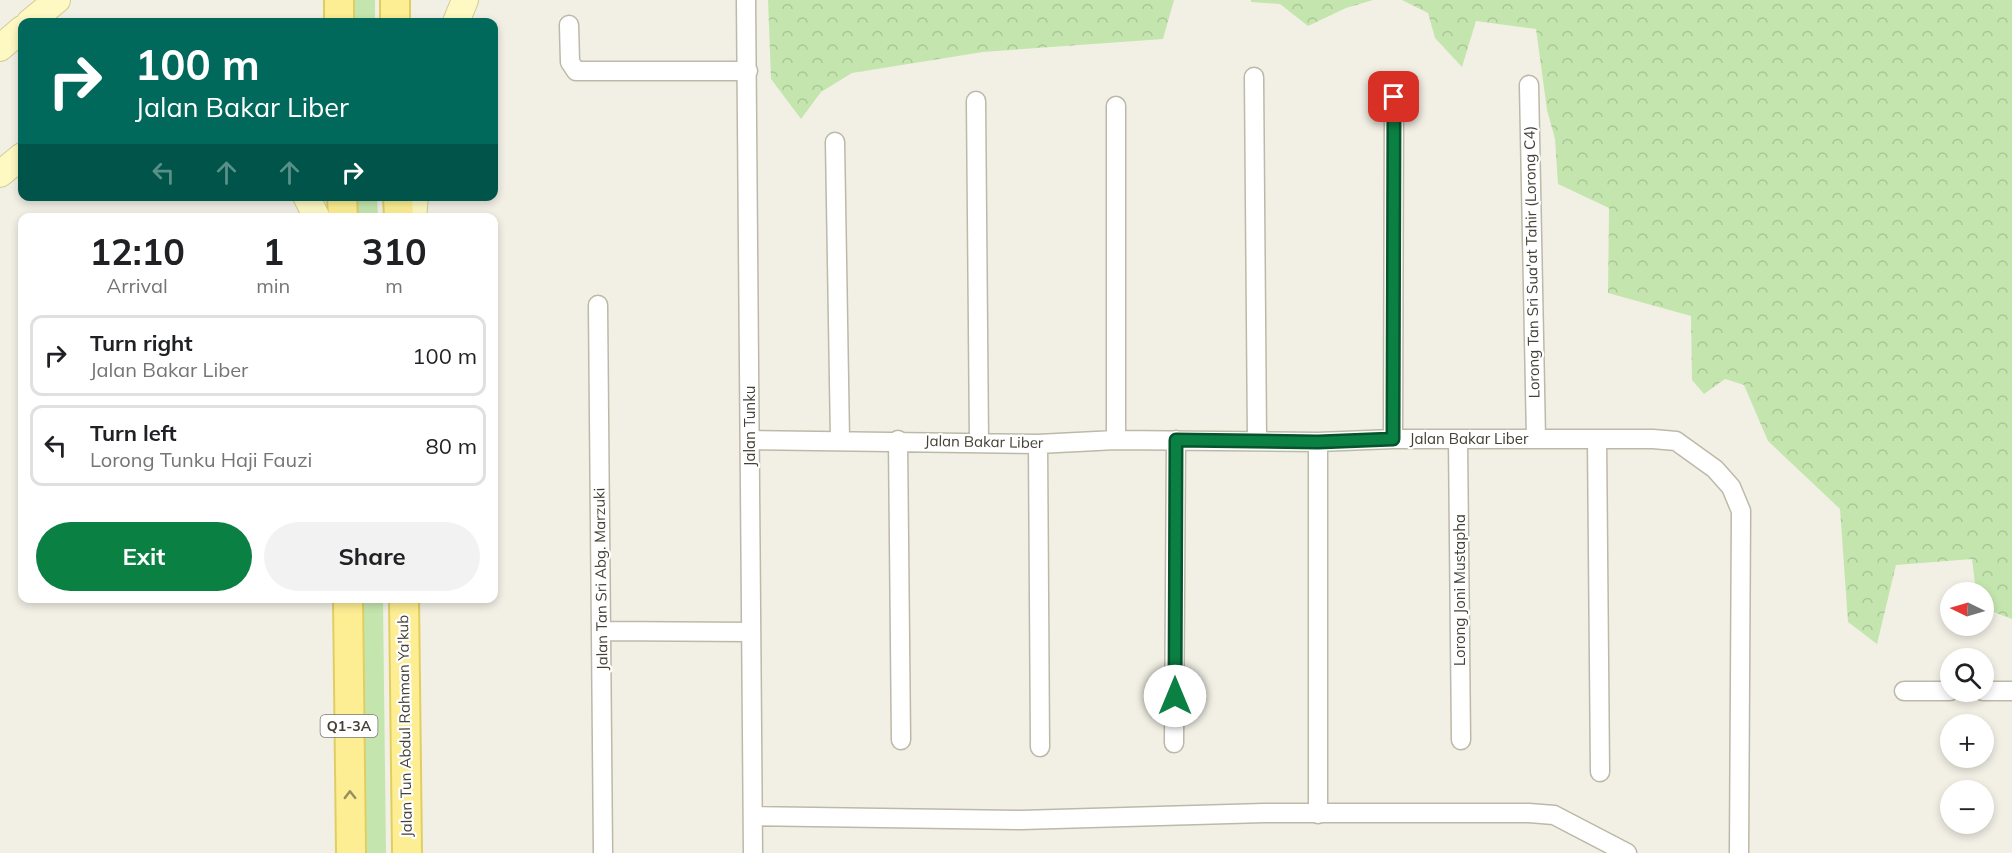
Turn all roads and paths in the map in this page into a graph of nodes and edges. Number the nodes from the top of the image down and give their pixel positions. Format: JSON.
{"nodes":[{"id":1,"x":57,"y":0,"type":"edge"},
{"id":2,"x":339,"y":0,"type":"edge"},
{"id":3,"x":395,"y":0,"type":"edge"},
{"id":4,"x":465,"y":0,"type":"edge"},
{"id":5,"x":746,"y":0,"type":"edge"},
{"id":6,"x":35,"y":18,"type":"edge"},
{"id":7,"x":339,"y":18,"type":"edge"},
{"id":8,"x":395,"y":18,"type":"edge"},
{"id":9,"x":458,"y":18,"type":"edge"},
{"id":10,"x":569,"y":25,"type":"dead end"},
{"id":11,"x":18,"y":32,"type":"edge"},
{"id":12,"x":0,"y":48,"type":"edge"},
{"id":13,"x":748,"y":71,"type":"junction"},
{"id":14,"x":1254,"y":77,"type":"dead end"},
{"id":15,"x":1529,"y":85,"type":"dead end"},
{"id":16,"x":1394,"y":97,"type":"dead end"},
{"id":17,"x":976,"y":101,"type":"dead end"},
{"id":18,"x":1116,"y":106,"type":"dead end"},
{"id":19,"x":835,"y":142,"type":"dead end"},
{"id":20,"x":18,"y":159,"type":"edge"},
{"id":21,"x":0,"y":174,"type":"edge"},
{"id":22,"x":598,"y":305,"type":"dead end"},
{"id":23,"x":1393,"y":439,"type":"junction"},
{"id":24,"x":1458,"y":439,"type":"junction"},
{"id":25,"x":1536,"y":439,"type":"junction"},
{"id":26,"x":1597,"y":439,"type":"junction"},
{"id":27,"x":750,"y":440,"type":"junction"},
{"id":28,"x":840,"y":440,"type":"junction"},
{"id":29,"x":898,"y":440,"type":"junction"},
{"id":30,"x":1116,"y":440,"type":"junction"},
{"id":31,"x":1176,"y":440,"type":"junction"},
{"id":32,"x":1257,"y":440,"type":"junction"},
{"id":33,"x":979,"y":441,"type":"junction"},
{"id":34,"x":1318,"y":442,"type":"junction"},
{"id":35,"x":1038,"y":444,"type":"junction"},
{"id":36,"x":348,"y":603,"type":"edge"},
{"id":37,"x":404,"y":603,"type":"edge"},
{"id":38,"x":602,"y":631,"type":"junction"},
{"id":39,"x":751,"y":632,"type":"junction"},
{"id":40,"x":1904,"y":691,"type":"dead end"},
{"id":41,"x":1940,"y":691,"type":"edge"},
{"id":42,"x":1994,"y":691,"type":"edge"},
{"id":43,"x":2012,"y":691,"type":"edge"},
{"id":44,"x":901,"y":740,"type":"dead end"},
{"id":45,"x":1461,"y":740,"type":"dead end"},
{"id":46,"x":1174,"y":743,"type":"dead end"},
{"id":47,"x":1040,"y":747,"type":"dead end"},
{"id":48,"x":1600,"y":772,"type":"dead end"},
{"id":49,"x":1318,"y":814,"type":"junction"},
{"id":50,"x":753,"y":816,"type":"junction"},
{"id":51,"x":351,"y":853,"type":"edge"},
{"id":52,"x":407,"y":853,"type":"edge"},
{"id":53,"x":603,"y":853,"type":"edge"},
{"id":54,"x":753,"y":853,"type":"edge"},
{"id":55,"x":1627,"y":853,"type":"edge"},
{"id":56,"x":1739,"y":853,"type":"edge"}],
"edges":[{"from":1,"to":6,"type":"street"},
{"from":2,"to":7,"type":"main road"},
{"from":3,"to":8,"type":"main road"},
{"from":4,"to":9,"type":"street"},
{"from":5,"to":13,"type":"street","name":"Jalan Tunku"},
{"from":10,"to":13,"type":"street"},
{"from":11,"to":12,"type":"street"},
{"from":13,"to":27,"type":"street","name":"Jalan Tunku"},
{"from":14,"to":32,"type":"street"},
{"from":15,"to":25,"type":"street","name":"Lorong Tan Sri Sua'at Tahir (Lorong C4)"},
{"from":16,"to":23,"type":"street"},
{"from":17,"to":33,"type":"street"},
{"from":18,"to":30,"type":"street"},
{"from":19,"to":28,"type":"street"},
{"from":20,"to":21,"type":"street"},
{"from":22,"to":38,"type":"street","name":"Jalan Tan Sri Abg. Marzuki"},
{"from":23,"to":24,"type":"street","name":"Jalan Bakar Liber"},
{"from":23,"to":34,"type":"street","name":"Jalan Bakar Liber"},
{"from":24,"to":25,"type":"street","name":"Jalan Bakar Liber"},
{"from":24,"to":45,"type":"street","name":"Lorong Joni Mustapha"},
{"from":25,"to":26,"type":"street","name":"Jalan Bakar Liber"},
{"from":26,"to":48,"type":"street"},
{"from":26,"to":56,"type":"street","name":"Jalan Bakar Liber"},
{"from":27,"to":28,"type":"street","name":"Jalan Bakar Liber"},
{"from":27,"to":39,"type":"street","name":"Jalan Tunku"},
{"from":28,"to":29,"type":"street","name":"Jalan Bakar Liber"},
{"from":29,"to":33,"type":"street","name":"Jalan Bakar Liber"},
{"from":29,"to":44,"type":"street"},
{"from":30,"to":31,"type":"street","name":"Jalan Bakar Liber"},
{"from":30,"to":35,"type":"street","name":"Jalan Bakar Liber"},
{"from":31,"to":32,"type":"street","name":"Jalan Bakar Liber"},
{"from":31,"to":46,"type":"street"},
{"from":32,"to":34,"type":"street","name":"Jalan Bakar Liber"},
{"from":33,"to":35,"type":"street","name":"Jalan Bakar Liber"},
{"from":34,"to":49,"type":"street"},
{"from":35,"to":47,"type":"street"},
{"from":51,"to":36,"type":"main road","number":"Q1-3A","one_way":true},
{"from":37,"to":52,"type":"main road","name":"Jalan Tun Abdul Rahman Ya'kub"},
{"from":38,"to":39,"type":"street"},
{"from":38,"to":53,"type":"street","name":"Jalan Tan Sri Abg. Marzuki"},
{"from":39,"to":50,"type":"street","name":"Jalan Tunku"},
{"from":40,"to":41,"type":"street"},
{"from":42,"to":43,"type":"street"},
{"from":49,"to":50,"type":"street"},
{"from":49,"to":55,"type":"street"},
{"from":50,"to":54,"type":"street","name":"Jalan Tunku"}]}
